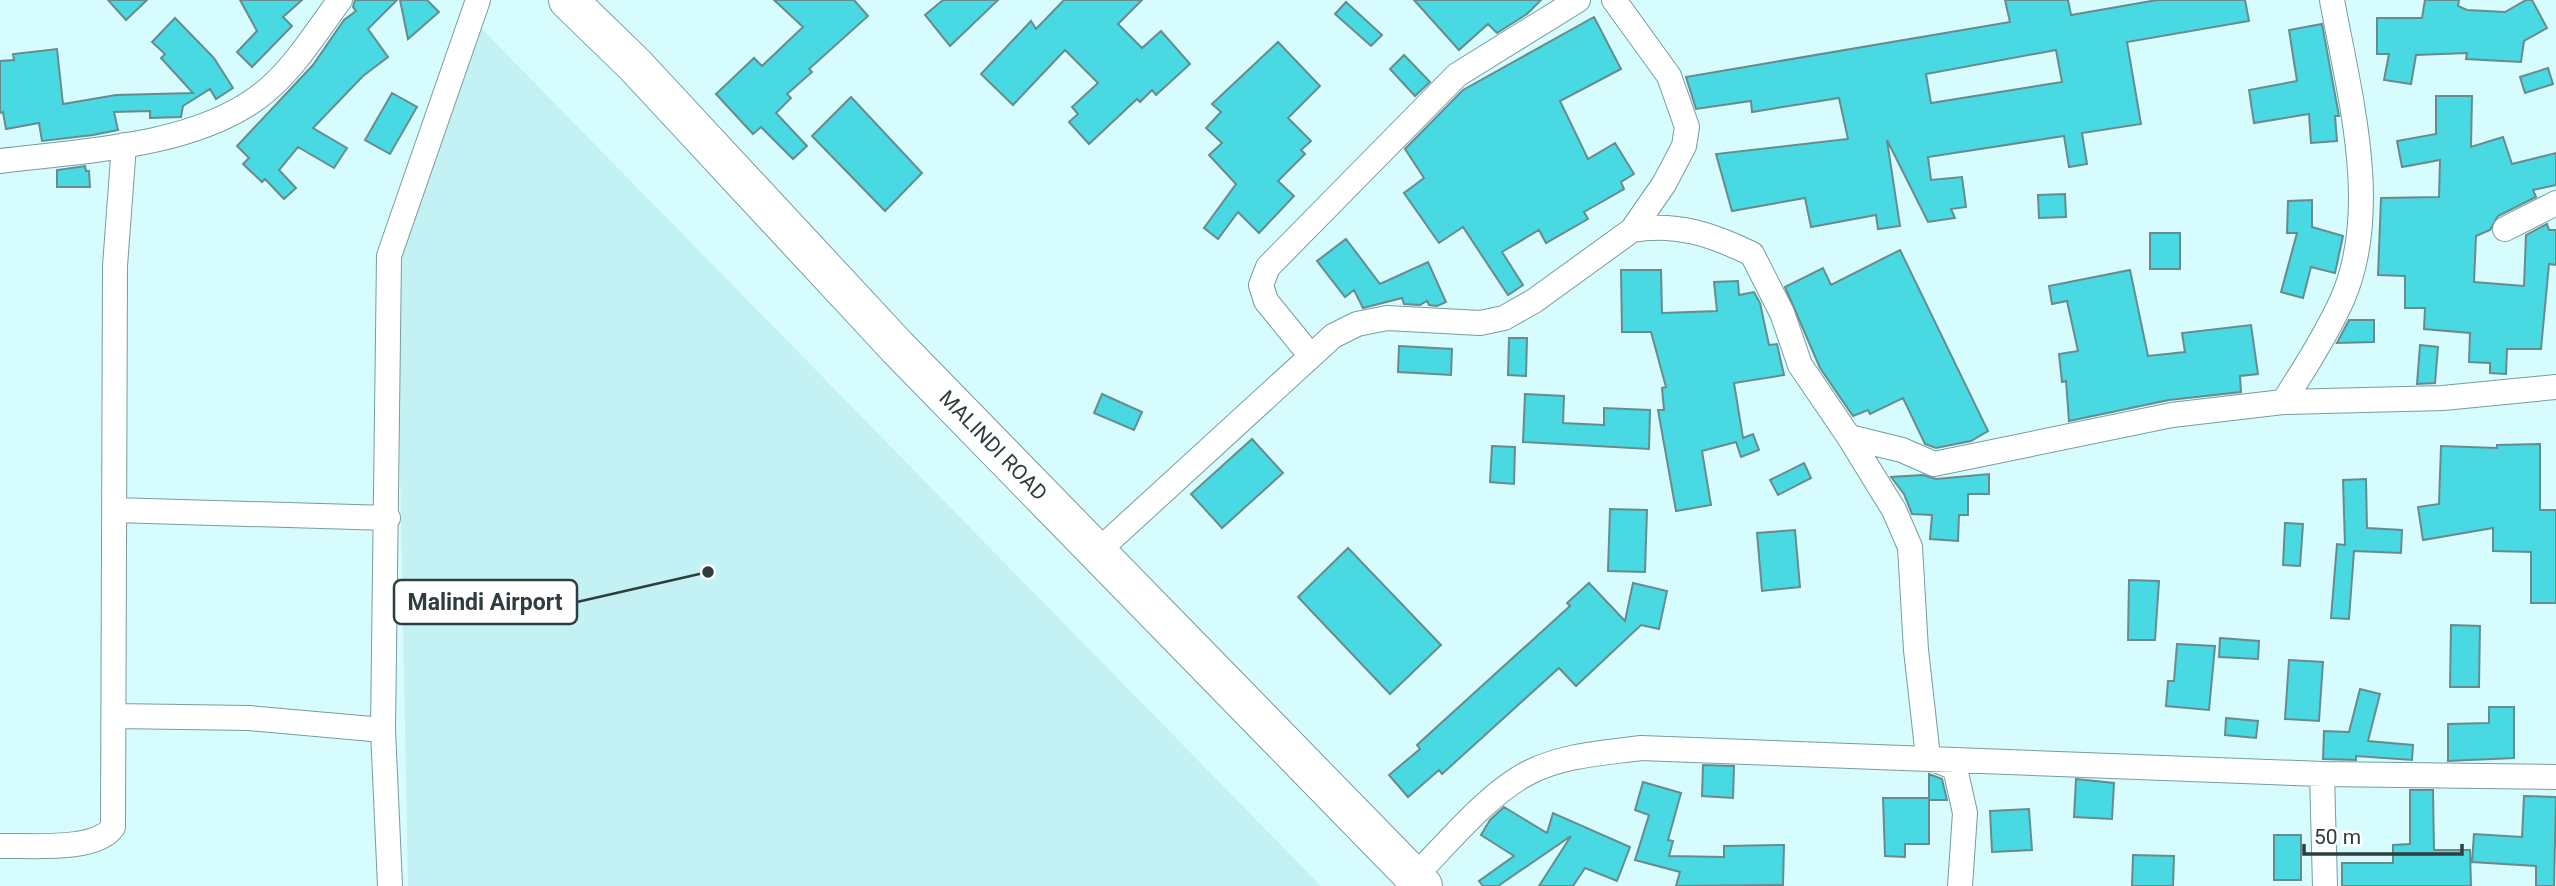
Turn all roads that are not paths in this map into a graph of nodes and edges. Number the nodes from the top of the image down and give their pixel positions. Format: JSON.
{"nodes":[{"id":1,"x":340,"y":0,"type":"edge"},
{"id":2,"x":478,"y":0,"type":"edge"},
{"id":3,"x":568,"y":0,"type":"edge"},
{"id":4,"x":1578,"y":0,"type":"edge"},
{"id":5,"x":1614,"y":0,"type":"edge"},
{"id":6,"x":2332,"y":0,"type":"edge"},
{"id":7,"x":124,"y":145,"type":"junction"},
{"id":8,"x":0,"y":161,"type":"edge"},
{"id":9,"x":2556,"y":203,"type":"edge"},
{"id":10,"x":2505,"y":229,"type":"dead end"},
{"id":11,"x":1632,"y":230,"type":"junction"},
{"id":12,"x":1310,"y":355,"type":"junction"},
{"id":13,"x":2556,"y":387,"type":"edge"},
{"id":14,"x":2283,"y":402,"type":"junction"},
{"id":15,"x":1849,"y":437,"type":"junction"},
{"id":16,"x":114,"y":510,"type":"junction"},
{"id":17,"x":388,"y":518,"type":"junction"},
{"id":18,"x":1097,"y":552,"type":"junction"},
{"id":19,"x":115,"y":716,"type":"junction"},
{"id":20,"x":383,"y":730,"type":"junction"},
{"id":21,"x":1928,"y":757,"type":"junction"},
{"id":22,"x":2322,"y":774,"type":"junction"},
{"id":23,"x":2556,"y":776,"type":"edge"},
{"id":24,"x":0,"y":846,"type":"edge"},
{"id":25,"x":1419,"y":881,"type":"edge"},
{"id":26,"x":390,"y":886,"type":"edge"},
{"id":27,"x":1960,"y":886,"type":"edge"},
{"id":28,"x":2325,"y":886,"type":"edge"}],
"edges":[{"from":1,"to":7,"type":"street"},
{"from":2,"to":17,"type":"street"},
{"from":3,"to":18,"type":"highway","name":"MALINDI ROAD"},
{"from":4,"to":12,"type":"street"},
{"from":5,"to":11,"type":"street"},
{"from":6,"to":14,"type":"street"},
{"from":7,"to":8,"type":"street"},
{"from":7,"to":16,"type":"street"},
{"from":9,"to":10,"type":"street"},
{"from":11,"to":12,"type":"street"},
{"from":11,"to":15,"type":"street"},
{"from":12,"to":18,"type":"street"},
{"from":13,"to":14,"type":"street"},
{"from":14,"to":15,"type":"street"},
{"from":15,"to":21,"type":"street"},
{"from":16,"to":17,"type":"street"},
{"from":16,"to":19,"type":"street"},
{"from":17,"to":20,"type":"street"},
{"from":18,"to":25,"type":"highway","name":"MALINDI ROAD"},
{"from":19,"to":20,"type":"street"},
{"from":19,"to":24,"type":"street"},
{"from":20,"to":26,"type":"street"},
{"from":21,"to":22,"type":"street"},
{"from":21,"to":25,"type":"street"},
{"from":21,"to":27,"type":"street"},
{"from":22,"to":23,"type":"street"},
{"from":22,"to":28,"type":"street"}]}
